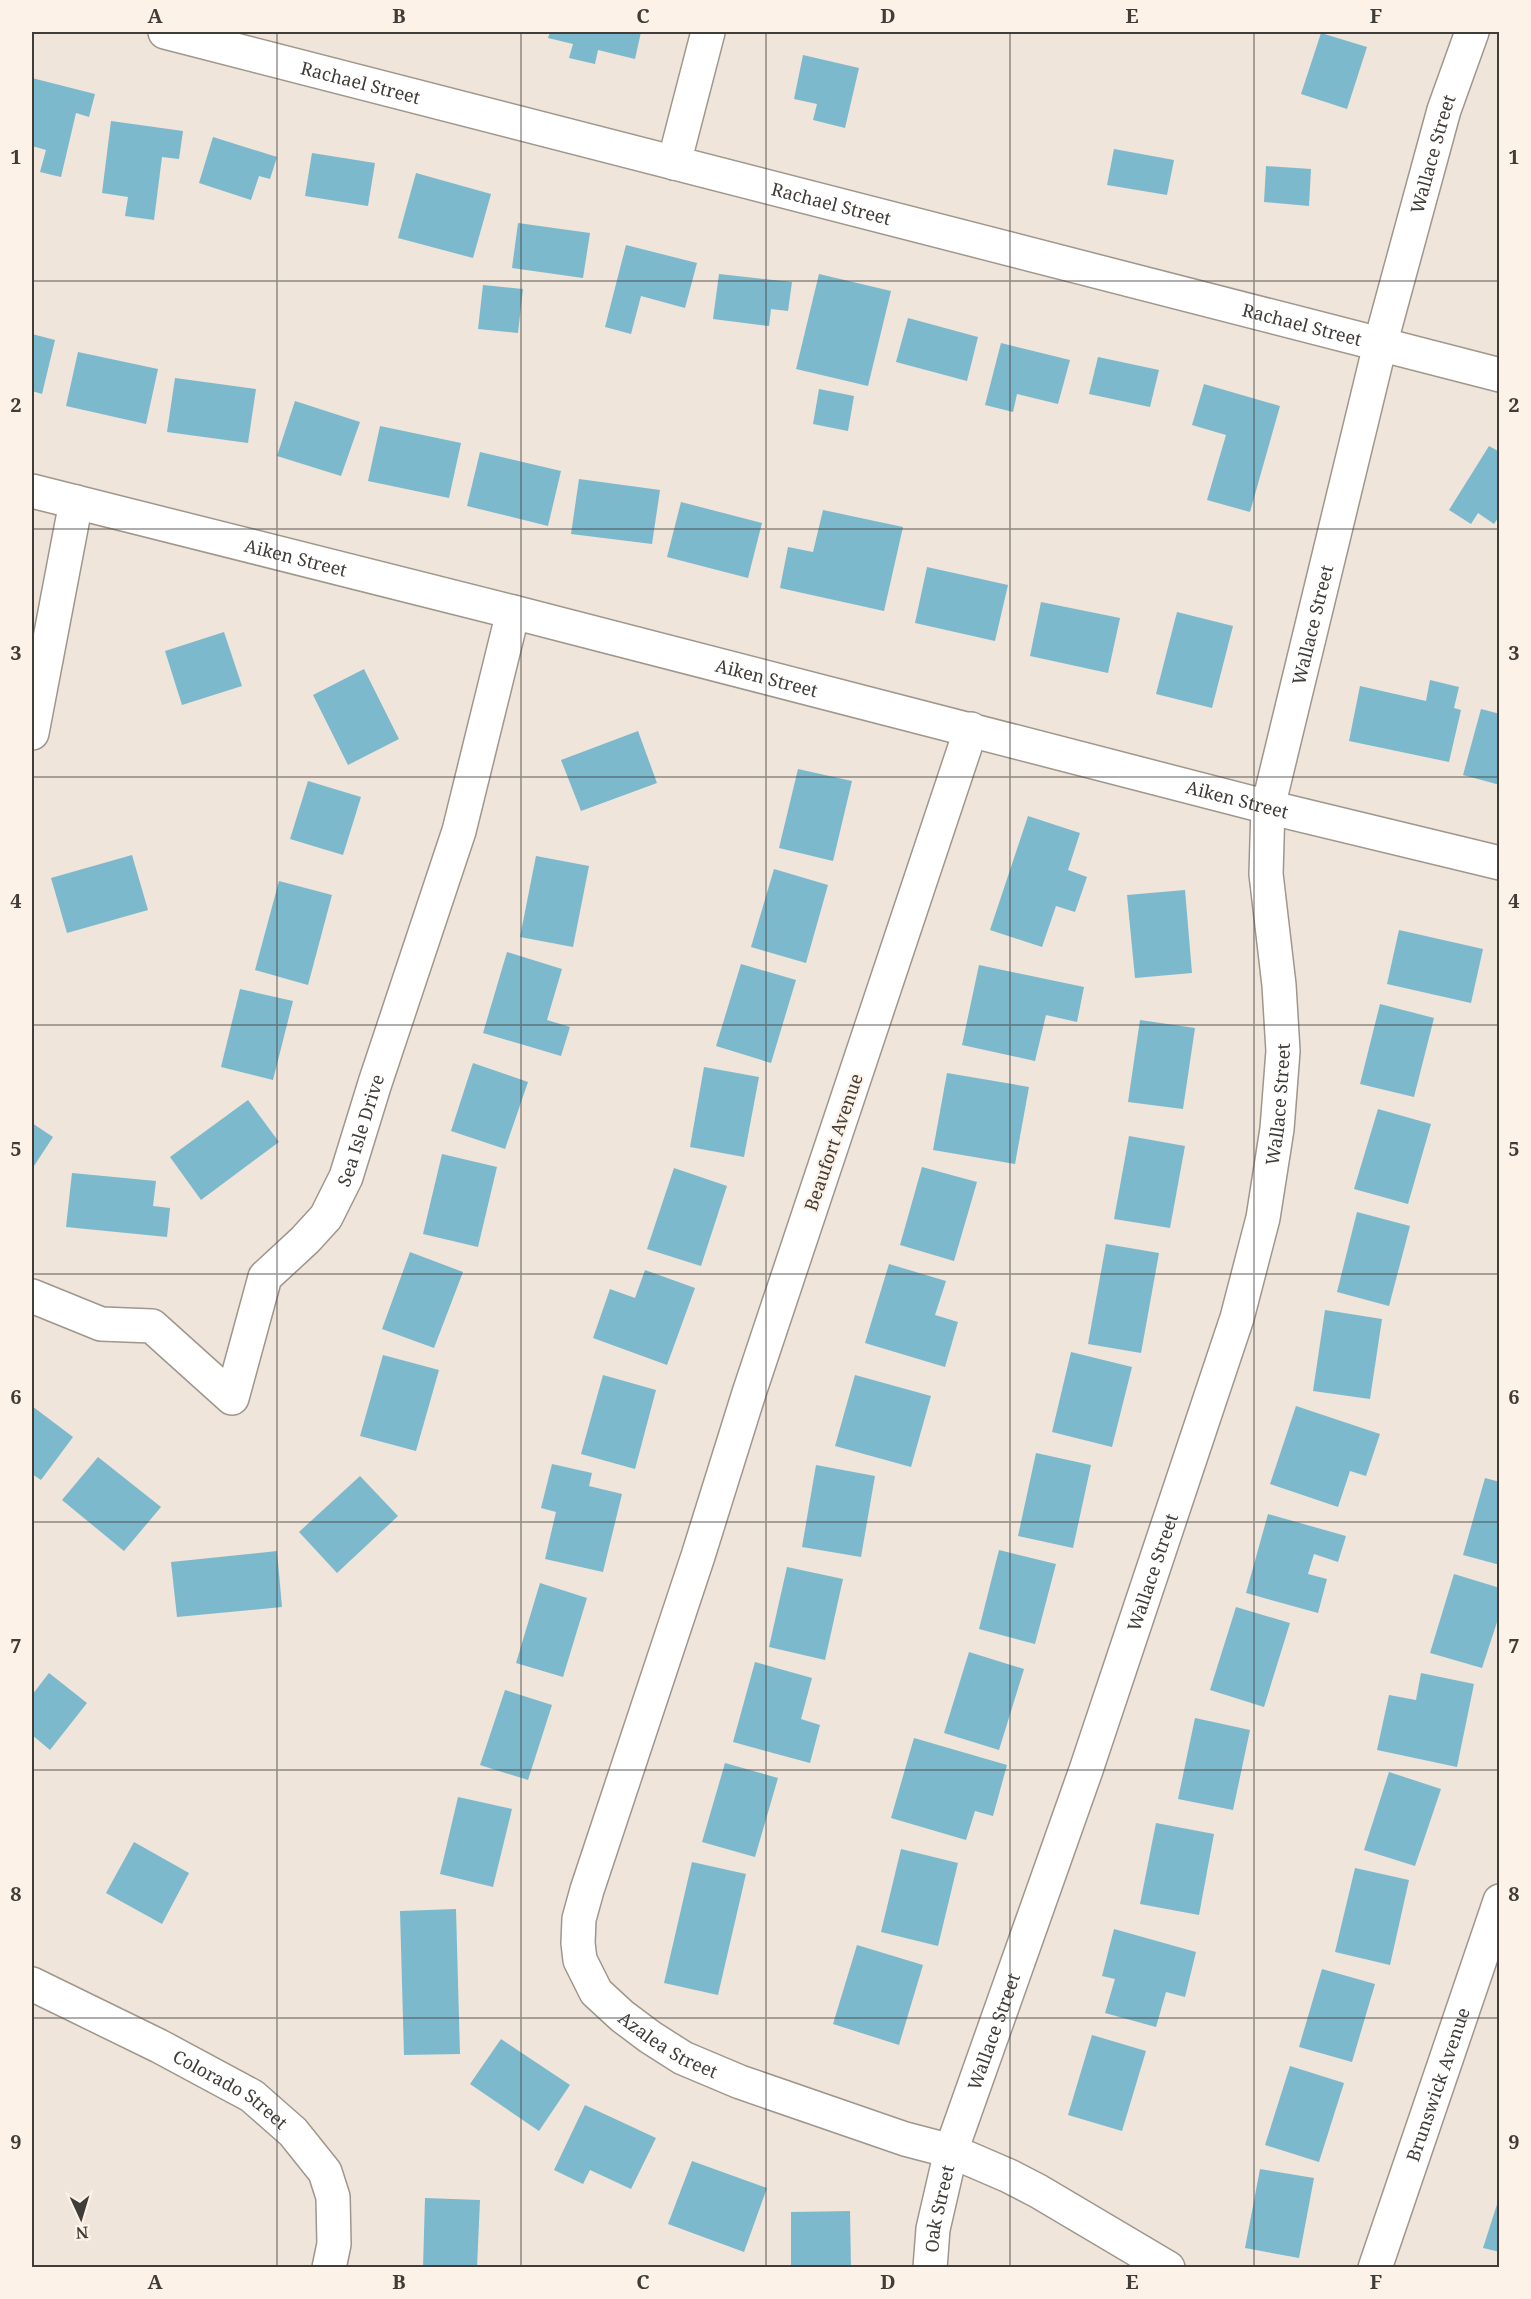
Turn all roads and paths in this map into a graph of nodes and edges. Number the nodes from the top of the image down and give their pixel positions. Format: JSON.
{"nodes":[{"id":1,"x":165,"y":32,"type":"edge"},
{"id":2,"x":708,"y":32,"type":"edge"},
{"id":3,"x":1472,"y":32,"type":"edge"},
{"id":4,"x":226,"y":40,"type":"edge"},
{"id":5,"x":674,"y":163,"type":"junction"},
{"id":6,"x":1380,"y":345,"type":"junction"},
{"id":7,"x":1500,"y":375,"type":"edge"},
{"id":8,"x":32,"y":491,"type":"edge"},
{"id":9,"x":76,"y":502,"type":"junction"},
{"id":10,"x":513,"y":612,"type":"junction"},
{"id":11,"x":971,"y":729,"type":"junction"},
{"id":12,"x":32,"y":733,"type":"edge"},
{"id":13,"x":1268,"y":807,"type":"junction"},
{"id":14,"x":1500,"y":863,"type":"edge"},
{"id":15,"x":32,"y":1296,"type":"edge"},
{"id":16,"x":698,"y":1556,"type":"joint"},
{"id":17,"x":1500,"y":1901,"type":"edge"},
{"id":18,"x":32,"y":1984,"type":"edge"},
{"id":19,"x":951,"y":2151,"type":"junction"},
{"id":20,"x":329,"y":2268,"type":"edge"},
{"id":21,"x":930,"y":2268,"type":"edge"},
{"id":22,"x":1167,"y":2268,"type":"edge"},
{"id":23,"x":1375,"y":2268,"type":"edge"}],
"edges":[{"from":1,"to":4,"type":"street","name":"Rachael Street"},
{"from":2,"to":5,"type":"street"},
{"from":3,"to":6,"type":"street","name":"Wallace Street"},
{"from":4,"to":5,"type":"street","name":"Rachael Street"},
{"from":5,"to":6,"type":"street","name":"Rachael Street"},
{"from":6,"to":7,"type":"street","name":"Rachael Street"},
{"from":6,"to":13,"type":"street","name":"Wallace Street"},
{"from":8,"to":9,"type":"street","name":"Aiken Street"},
{"from":9,"to":10,"type":"street","name":"Aiken Street"},
{"from":9,"to":12,"type":"street"},
{"from":10,"to":11,"type":"street","name":"Aiken Street"},
{"from":10,"to":15,"type":"street","name":"Sea Isle Drive"},
{"from":11,"to":13,"type":"street","name":"Aiken Street"},
{"from":11,"to":16,"type":"street","name":"Beaufort Avenue"},
{"from":13,"to":14,"type":"street","name":"Aiken Street"},
{"from":13,"to":19,"type":"street","name":"Wallace Street"},
{"from":16,"to":19,"type":"street","name":"Azalea Street"},
{"from":17,"to":23,"type":"street","name":"Brunswick Avenue"},
{"from":18,"to":20,"type":"street","name":"Colorado Street"},
{"from":19,"to":21,"type":"street","name":"Oak Street"},
{"from":19,"to":22,"type":"street","name":"Azalea Street"}]}
